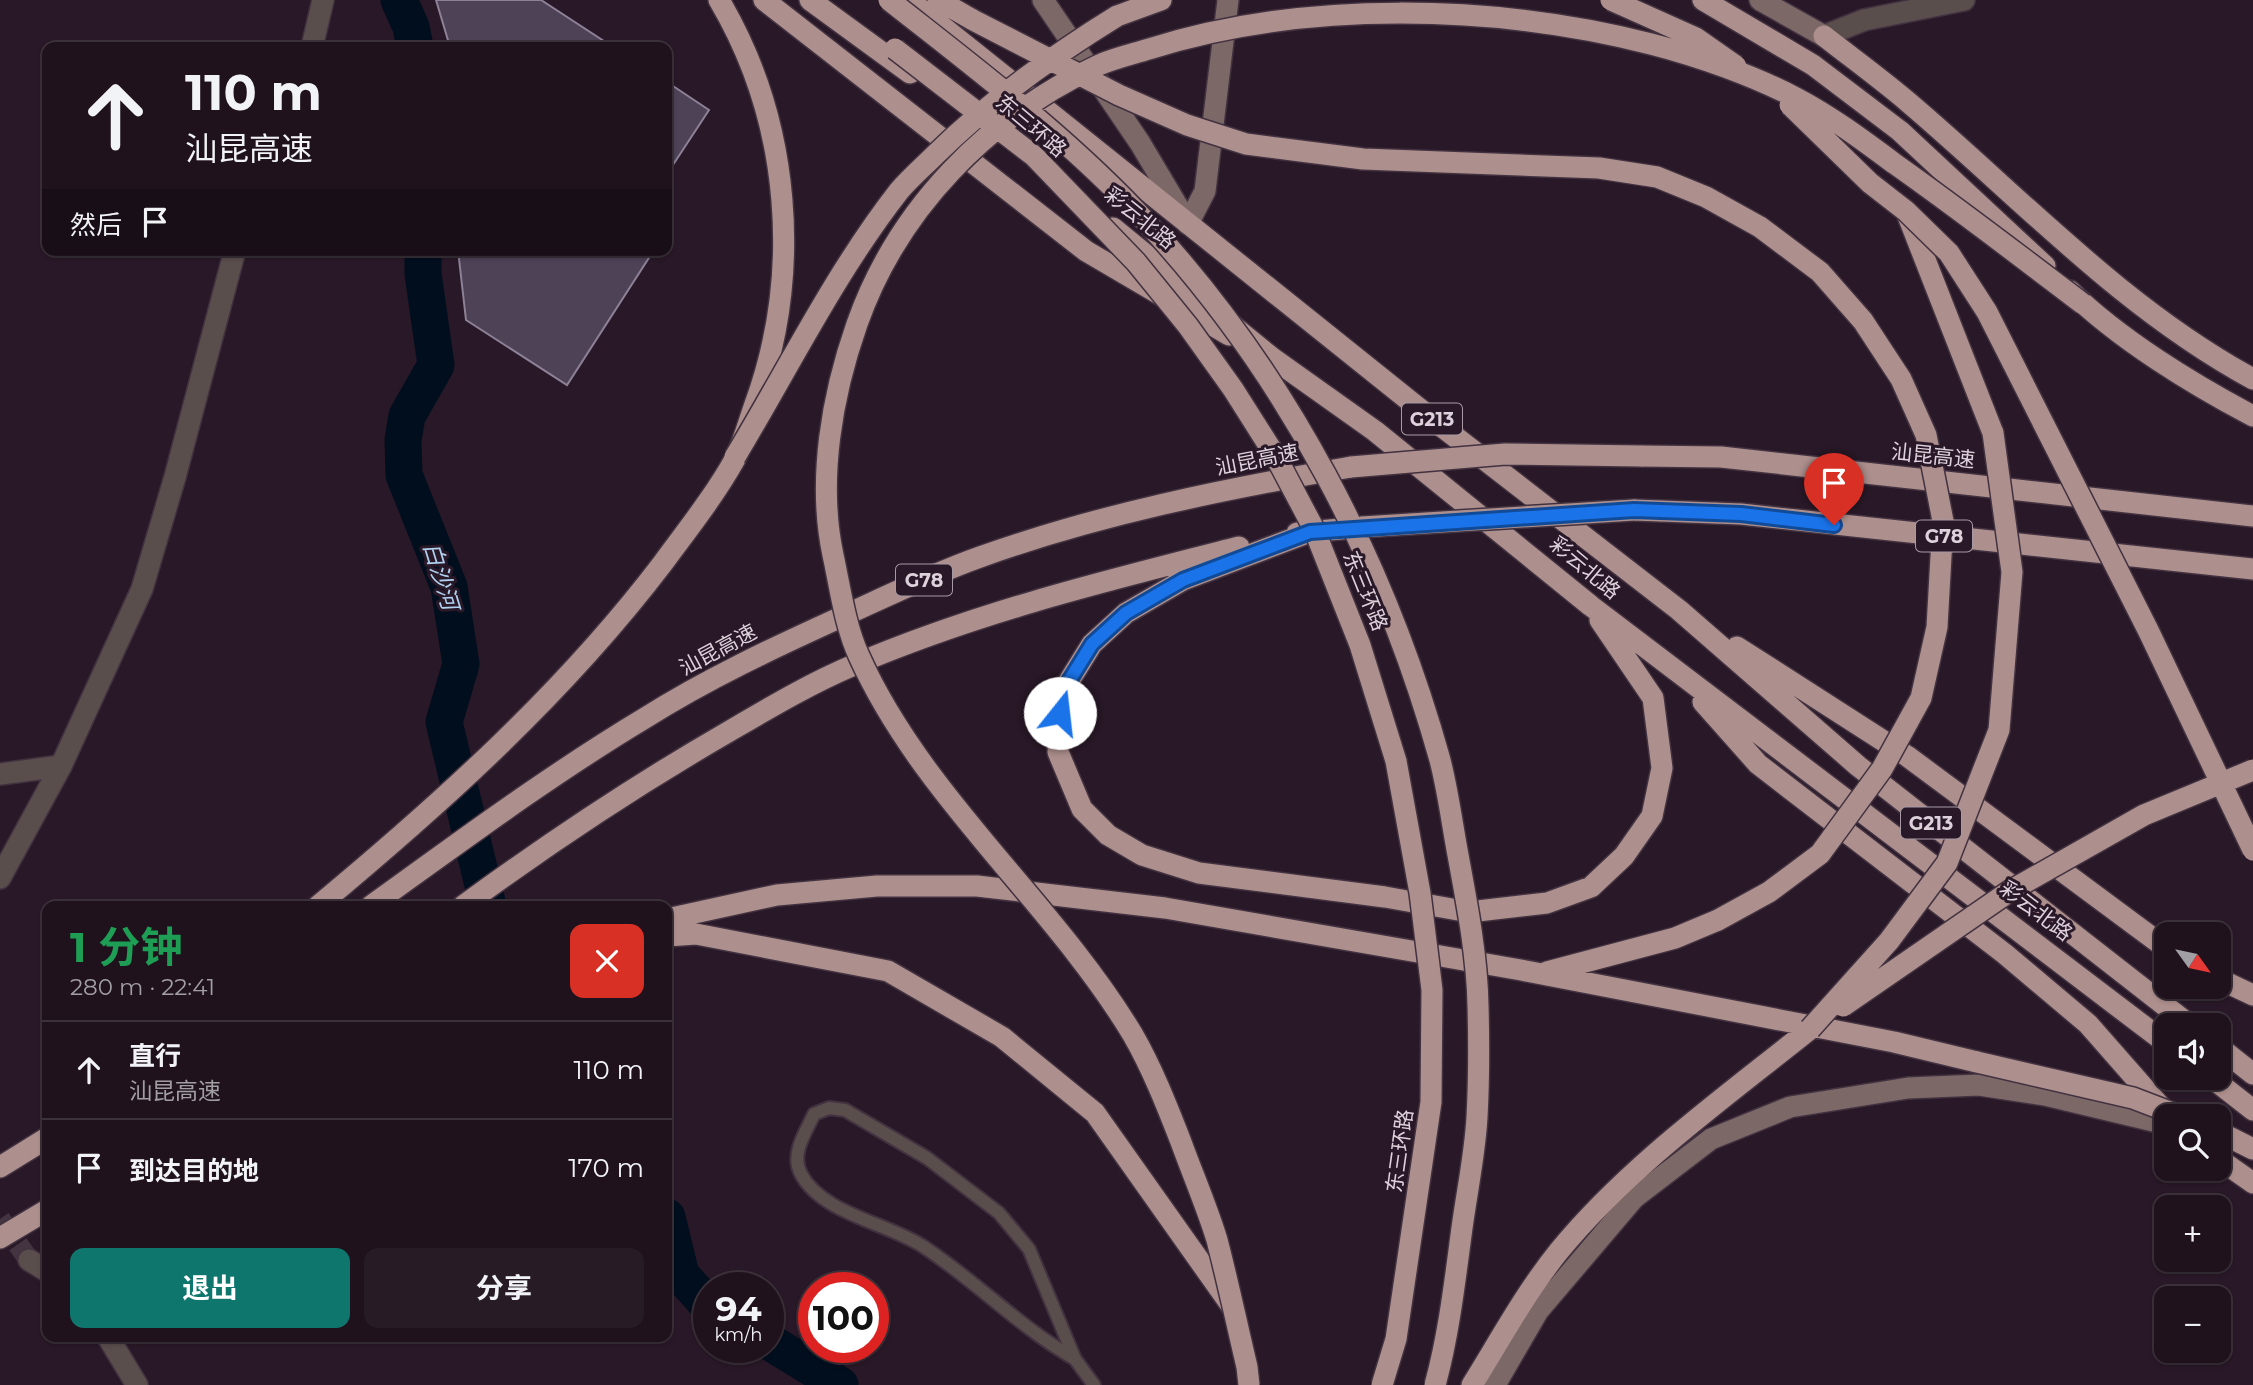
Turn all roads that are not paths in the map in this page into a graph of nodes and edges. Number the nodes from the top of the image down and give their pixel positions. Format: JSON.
{"nodes":[{"id":1,"x":323,"y":0,"type":"edge"},
{"id":2,"x":719,"y":0,"type":"edge"},
{"id":3,"x":764,"y":0,"type":"edge"},
{"id":4,"x":810,"y":0,"type":"edge"},
{"id":5,"x":831,"y":0,"type":"edge"},
{"id":6,"x":889,"y":0,"type":"edge"},
{"id":7,"x":909,"y":0,"type":"edge"},
{"id":8,"x":938,"y":0,"type":"edge"},
{"id":9,"x":1044,"y":0,"type":"edge"},
{"id":10,"x":1161,"y":0,"type":"edge"},
{"id":11,"x":1228,"y":0,"type":"edge"},
{"id":12,"x":1611,"y":0,"type":"edge"},
{"id":13,"x":1703,"y":0,"type":"edge"},
{"id":14,"x":1760,"y":0,"type":"edge"},
{"id":15,"x":1964,"y":0,"type":"edge"},
{"id":16,"x":1824,"y":36,"type":"junction"},
{"id":17,"x":313,"y":42,"type":"edge"},
{"id":18,"x":1906,"y":211,"type":"junction"},
{"id":19,"x":1188,"y":224,"type":"junction"},
{"id":20,"x":233,"y":256,"type":"edge"},
{"id":21,"x":2083,"y":304,"type":"junction"},
{"id":22,"x":1271,"y":358,"type":"junction"},
{"id":23,"x":2253,"y":379,"type":"edge"},
{"id":24,"x":2253,"y":416,"type":"edge"},
{"id":25,"x":735,"y":457,"type":"junction"},
{"id":26,"x":2253,"y":516,"type":"edge"},
{"id":27,"x":1310,"y":532,"type":"junction"},
{"id":28,"x":2253,"y":569,"type":"edge"},
{"id":29,"x":1591,"y":606,"type":"junction"},
{"id":30,"x":1679,"y":610,"type":"junction"},
{"id":31,"x":1672,"y":666,"type":"junction"},
{"id":32,"x":61,"y":766,"type":"junction"},
{"id":33,"x":2253,"y":770,"type":"edge"},
{"id":34,"x":0,"y":774,"type":"edge"},
{"id":35,"x":2253,"y":850,"type":"edge"},
{"id":36,"x":0,"y":878,"type":"edge"},
{"id":37,"x":323,"y":901,"type":"edge"},
{"id":38,"x":378,"y":901,"type":"edge"},
{"id":39,"x":470,"y":901,"type":"edge"},
{"id":40,"x":672,"y":918,"type":"edge"},
{"id":41,"x":672,"y":936,"type":"edge"},
{"id":42,"x":2154,"y":939,"type":"edge"},
{"id":43,"x":1541,"y":974,"type":"junction"},
{"id":44,"x":2231,"y":985,"type":"edge"},
{"id":45,"x":2253,"y":995,"type":"edge"},
{"id":46,"x":2174,"y":1013,"type":"edge"},
{"id":47,"x":1810,"y":1029,"type":"junction"},
{"id":48,"x":2154,"y":1034,"type":"edge"},
{"id":49,"x":2231,"y":1057,"type":"edge"},
{"id":50,"x":2253,"y":1074,"type":"edge"},
{"id":51,"x":2227,"y":1090,"type":"edge"},
{"id":52,"x":2158,"y":1104,"type":"edge"},
{"id":53,"x":2154,"y":1106,"type":"edge"},
{"id":54,"x":2253,"y":1110,"type":"edge"},
{"id":55,"x":2154,"y":1121,"type":"edge"},
{"id":56,"x":2231,"y":1138,"type":"edge"},
{"id":57,"x":42,"y":1141,"type":"edge"},
{"id":58,"x":2253,"y":1149,"type":"edge"},
{"id":59,"x":0,"y":1167,"type":"edge"},
{"id":60,"x":2231,"y":1168,"type":"edge"},
{"id":61,"x":2253,"y":1184,"type":"edge"},
{"id":62,"x":42,"y":1213,"type":"edge"},
{"id":63,"x":0,"y":1238,"type":"edge"},
{"id":64,"x":1234,"y":1310,"type":"junction"},
{"id":65,"x":111,"y":1342,"type":"edge"},
{"id":66,"x":1075,"y":1359,"type":"junction"},
{"id":67,"x":137,"y":1385,"type":"edge"},
{"id":68,"x":1094,"y":1385,"type":"edge"},
{"id":69,"x":1249,"y":1385,"type":"edge"},
{"id":70,"x":1382,"y":1385,"type":"edge"},
{"id":71,"x":1435,"y":1385,"type":"edge"},
{"id":72,"x":1472,"y":1385,"type":"edge"},
{"id":73,"x":1495,"y":1385,"type":"edge"}],
"edges":[{"from":1,"to":17,"type":"street"},
{"from":2,"to":25,"type":"highway","bridge":true},
{"from":3,"to":22,"type":"highway"},
{"from":4,"to":22,"type":"highway","name":"彩云北路","number":"G213"},
{"from":5,"to":70,"type":"highway","name":"东三环路","bridge":true},
{"from":6,"to":71,"type":"highway","name":"东三环路","bridge":true},
{"from":7,"to":19,"type":"highway","name":"彩云北路"},
{"from":8,"to":43,"type":"highway","bridge":true},
{"from":9,"to":19,"type":"street","number":"G213"},
{"from":10,"to":25,"type":"highway","bridge":true},
{"from":11,"to":19,"type":"street"},
{"from":12,"to":18,"type":"highway","bridge":true},
{"from":13,"to":21,"type":"highway","bridge":true},
{"from":14,"to":16,"type":"street"},
{"from":15,"to":16,"type":"street"},
{"from":16,"to":23,"type":"highway"},
{"from":18,"to":35,"type":"highway","bridge":true},
{"from":18,"to":47,"type":"highway","bridge":true},
{"from":19,"to":30,"type":"highway","name":"彩云北路","number":"G213"},
{"from":20,"to":32,"type":"street"},
{"from":21,"to":24,"type":"highway"},
{"from":21,"to":64,"type":"highway","bridge":true},
{"from":22,"to":29,"type":"highway","name":"彩云北路","number":"G213"},
{"from":25,"to":37,"type":"highway"},
{"from":26,"to":38,"type":"highway","name":"汕昆高速","number":"G78","bridge":true},
{"from":27,"to":28,"type":"highway","number":"G78","bridge":true},
{"from":27,"to":29,"type":"highway"},
{"from":27,"to":39,"type":"highway","number":"G78"},
{"from":29,"to":31,"type":"highway","name":"彩云北路","number":"G213"},
{"from":30,"to":42,"type":"highway"},
{"from":30,"to":46,"type":"highway","name":"彩云北路","number":"G213"},
{"from":31,"to":48,"type":"highway","name":"彩云北路","number":"G213"},
{"from":31,"to":52,"type":"highway"},
{"from":32,"to":34,"type":"street"},
{"from":32,"to":36,"type":"street"},
{"from":33,"to":47,"type":"highway","bridge":true},
{"from":40,"to":43,"type":"highway"},
{"from":41,"to":64,"type":"highway"},
{"from":43,"to":53,"type":"highway","bridge":true},
{"from":44,"to":45,"type":"highway"},
{"from":47,"to":72,"type":"highway"},
{"from":49,"to":50,"type":"highway"},
{"from":51,"to":54,"type":"highway"},
{"from":55,"to":73,"type":"street"},
{"from":56,"to":58,"type":"highway"},
{"from":57,"to":59,"type":"highway"},
{"from":60,"to":61,"type":"highway"},
{"from":62,"to":63,"type":"highway"},
{"from":64,"to":69,"type":"highway","bridge":true},
{"from":65,"to":67,"type":"street"},
{"from":66,"to":66,"type":"lane"},
{"from":66,"to":68,"type":"lane"}]}
